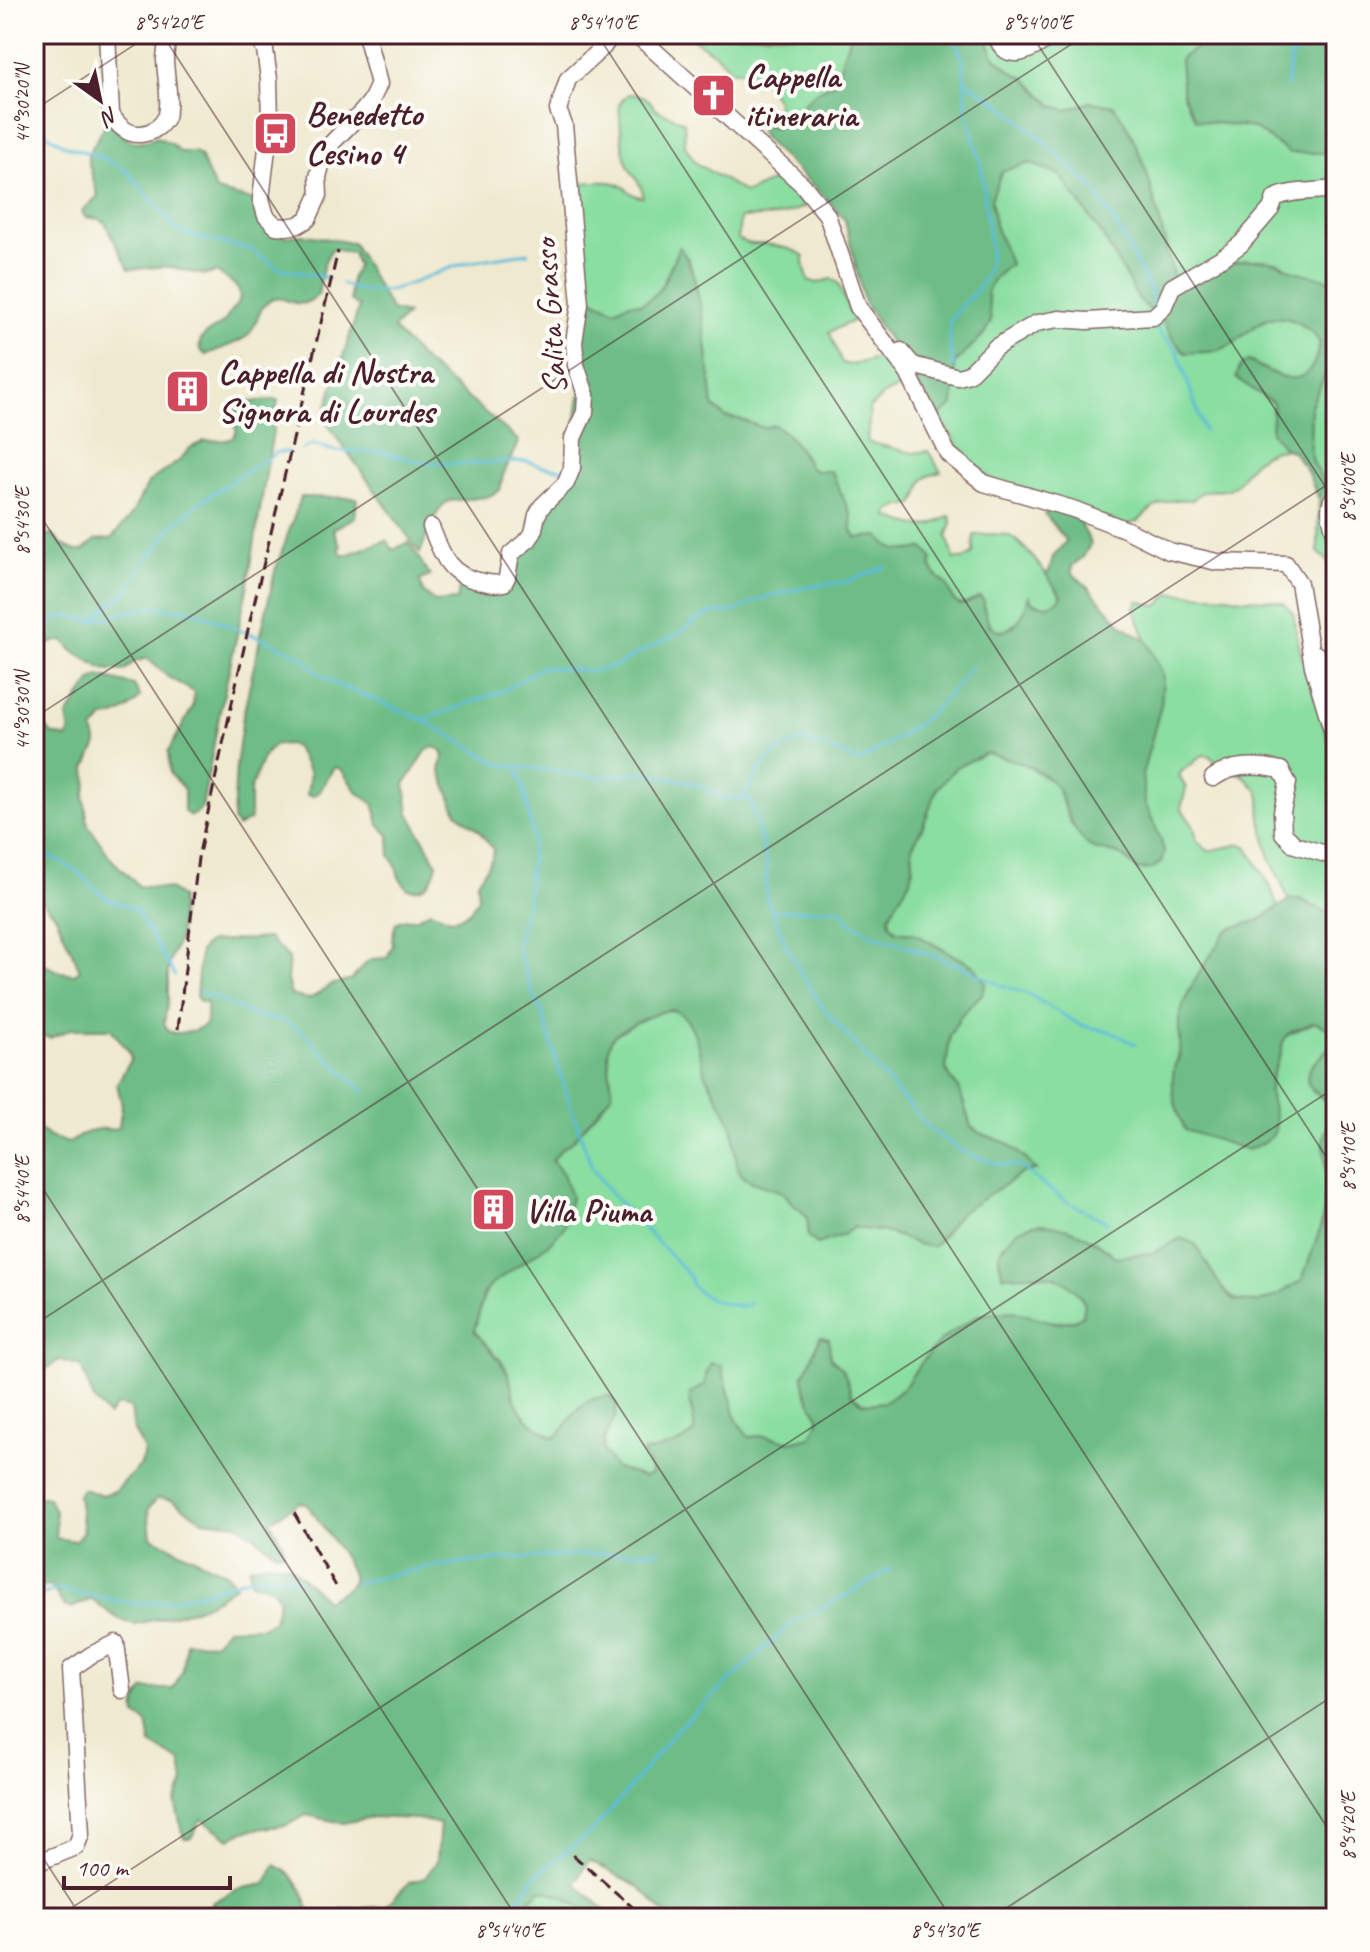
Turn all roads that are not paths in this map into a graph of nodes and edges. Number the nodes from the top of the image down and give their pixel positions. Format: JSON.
{"nodes":[{"id":1,"x":107,"y":34,"type":"edge"},
{"id":2,"x":167,"y":34,"type":"edge"},
{"id":3,"x":256,"y":34,"type":"edge"},
{"id":4,"x":366,"y":34,"type":"edge"},
{"id":5,"x":612,"y":34,"type":"edge"},
{"id":6,"x":636,"y":34,"type":"edge"},
{"id":7,"x":996,"y":34,"type":"edge"},
{"id":8,"x":1053,"y":34,"type":"edge"},
{"id":9,"x":1336,"y":188,"type":"edge"},
{"id":10,"x":874,"y":328,"type":"junction"},
{"id":11,"x":1336,"y":494,"type":"edge"},
{"id":12,"x":431,"y":527,"type":"dead end"},
{"id":13,"x":1336,"y":536,"type":"edge"},
{"id":14,"x":1309,"y":642,"type":"junction"},
{"id":15,"x":1333,"y":677,"type":"edge"},
{"id":16,"x":1336,"y":743,"type":"edge"},
{"id":17,"x":1213,"y":778,"type":"dead end"},
{"id":18,"x":1336,"y":857,"type":"edge"},
{"id":19,"x":122,"y":1690,"type":"dead end"},
{"id":20,"x":34,"y":1864,"type":"edge"}],
"edges":[{"from":1,"to":2,"type":"street"},
{"from":3,"to":4,"type":"street"},
{"from":5,"to":12,"type":"street","name":"Salita Grasso"},
{"from":6,"to":10,"type":"street"},
{"from":7,"to":8,"type":"street"},
{"from":9,"to":10,"type":"street"},
{"from":10,"to":14,"type":"street"},
{"from":11,"to":13,"type":"street"},
{"from":14,"to":15,"type":"street"},
{"from":14,"to":16,"type":"street"},
{"from":17,"to":18,"type":"street"},
{"from":19,"to":20,"type":"street"}]}
